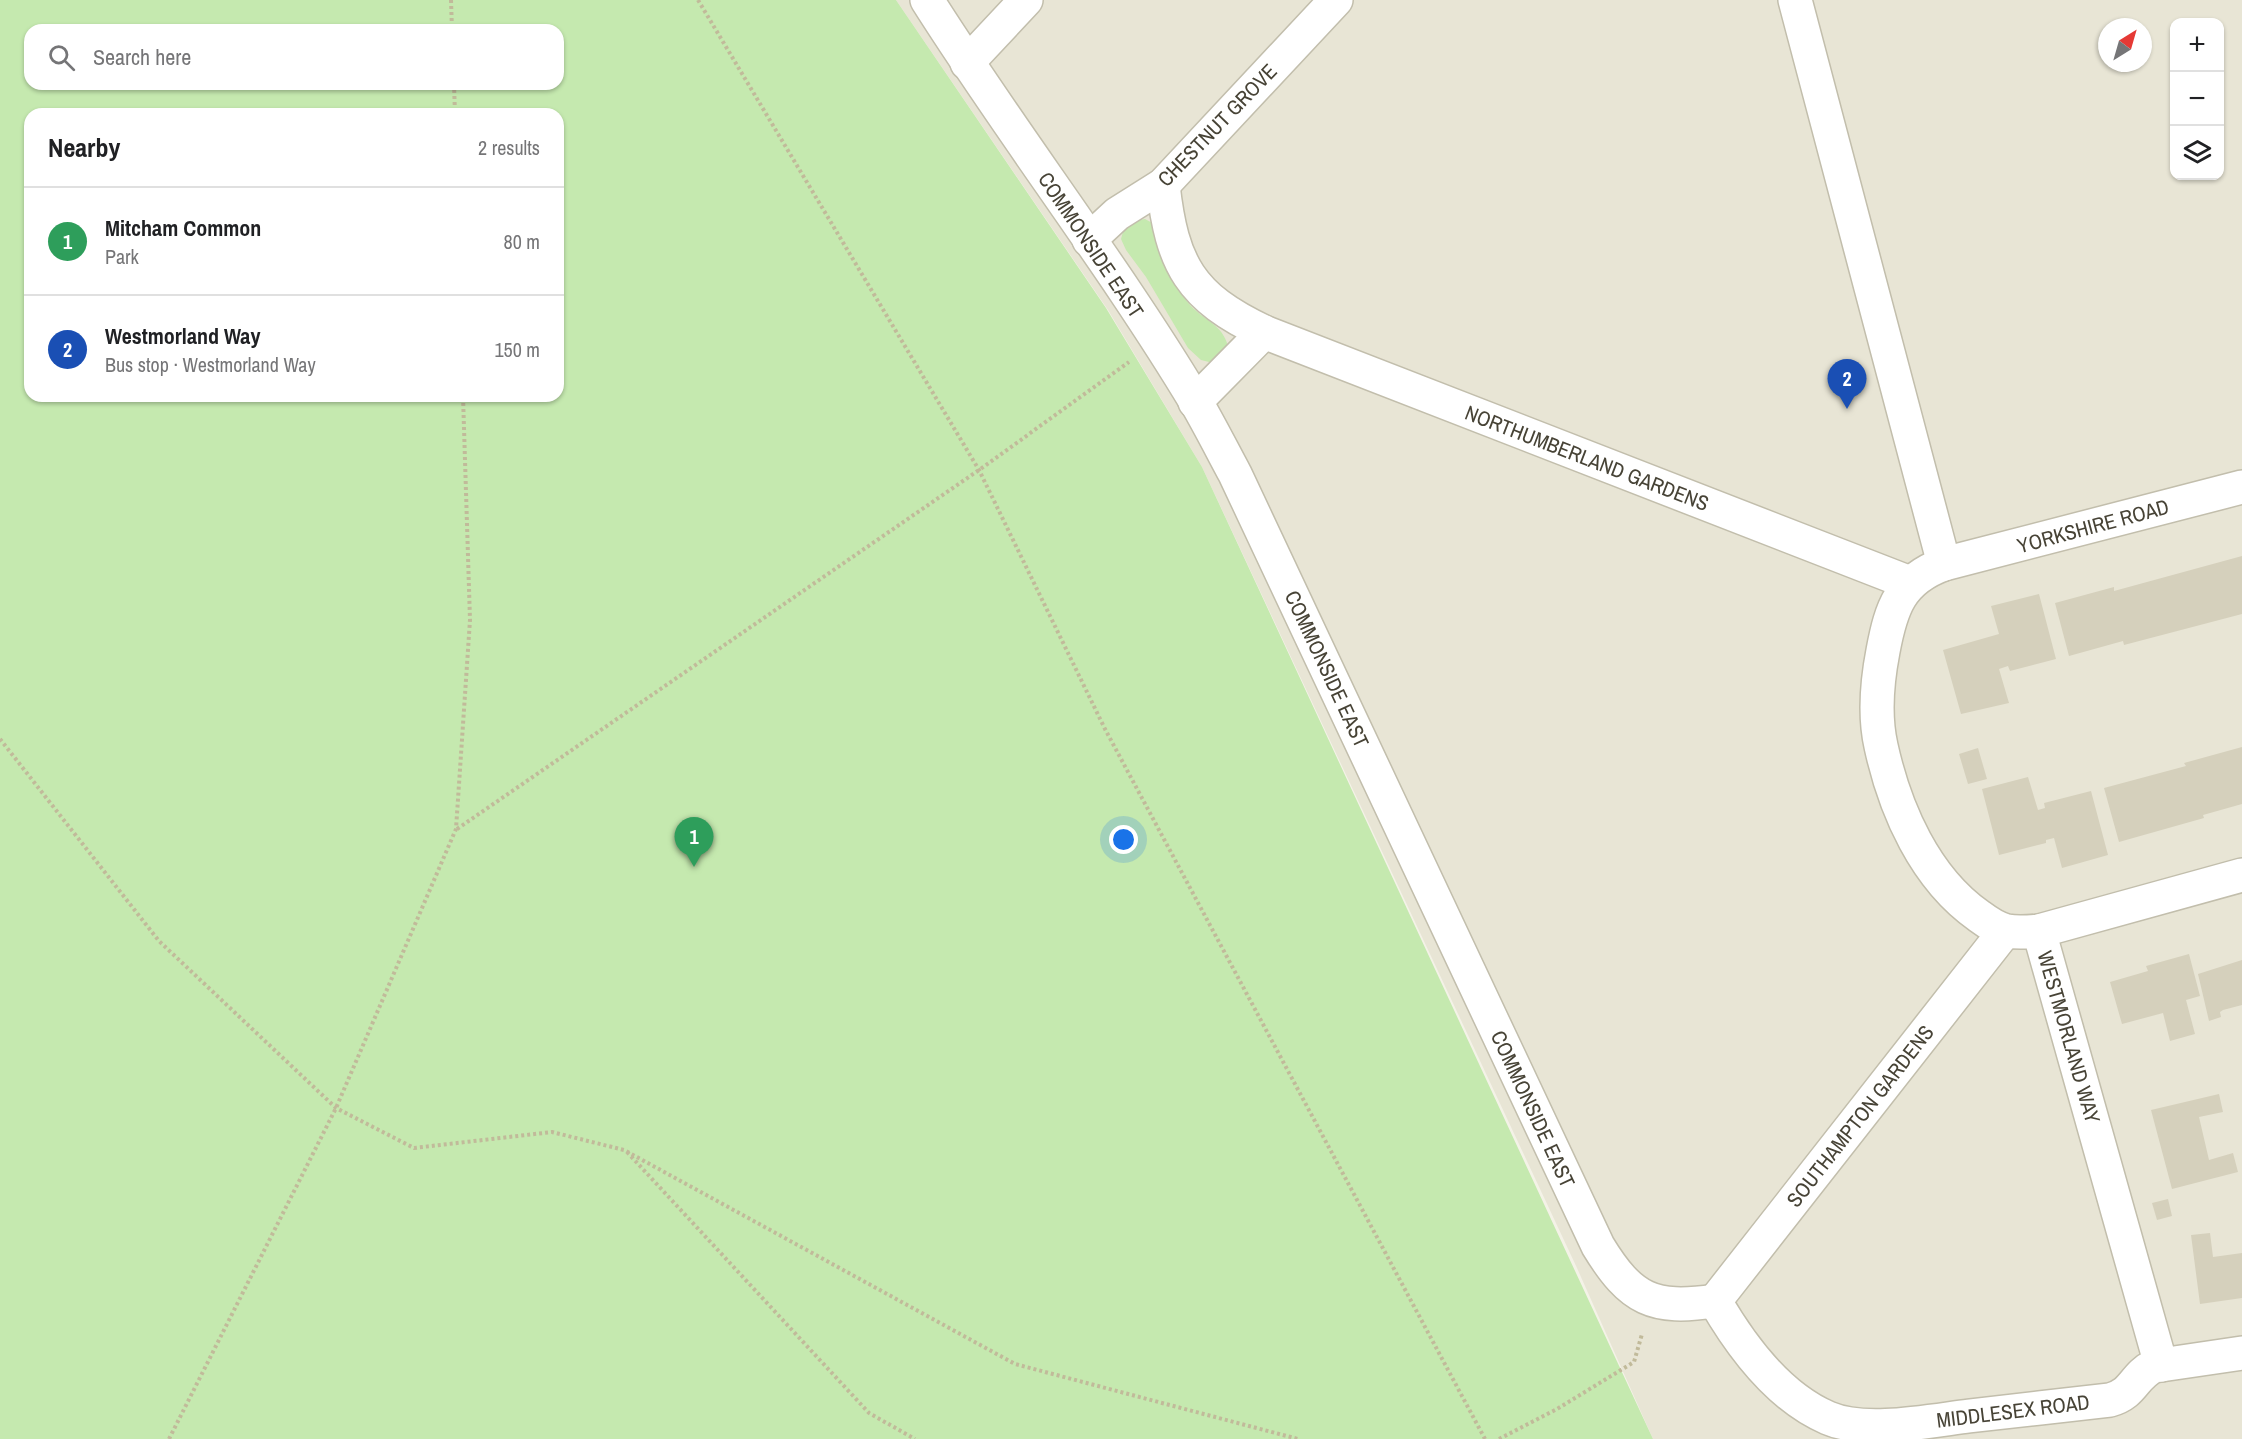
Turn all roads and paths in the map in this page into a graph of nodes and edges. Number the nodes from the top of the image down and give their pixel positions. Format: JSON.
{"nodes":[{"id":1,"x":451,"y":0,"type":"edge"},
{"id":2,"x":698,"y":0,"type":"edge"},
{"id":3,"x":927,"y":0,"type":"edge"},
{"id":4,"x":1026,"y":0,"type":"edge"},
{"id":5,"x":1336,"y":0,"type":"edge"},
{"id":6,"x":1794,"y":0,"type":"edge"},
{"id":7,"x":452,"y":24,"type":"edge"},
{"id":8,"x":967,"y":63,"type":"junction"},
{"id":9,"x":454,"y":90,"type":"edge"},
{"id":10,"x":455,"y":108,"type":"edge"},
{"id":11,"x":1163,"y":185,"type":"junction"},
{"id":12,"x":1089,"y":240,"type":"junction"},
{"id":13,"x":1264,"y":332,"type":"junction"},
{"id":14,"x":1156,"y":342,"type":"junction"},
{"id":15,"x":463,"y":402,"type":"edge"},
{"id":16,"x":1196,"y":402,"type":"junction"},
{"id":17,"x":979,"y":470,"type":"junction"},
{"id":18,"x":2242,"y":487,"type":"edge"},
{"id":19,"x":1944,"y":564,"type":"junction"},
{"id":20,"x":1910,"y":583,"type":"junction"},
{"id":21,"x":0,"y":739,"type":"edge"},
{"id":22,"x":456,"y":829,"type":"junction"},
{"id":23,"x":2242,"y":875,"type":"edge"},
{"id":24,"x":2005,"y":931,"type":"junction"},
{"id":25,"x":2039,"y":931,"type":"junction"},
{"id":26,"x":336,"y":1108,"type":"junction"},
{"id":27,"x":624,"y":1149,"type":"junction"},
{"id":28,"x":1652,"y":1301,"type":"junction"},
{"id":29,"x":1715,"y":1301,"type":"junction"},
{"id":30,"x":2242,"y":1353,"type":"edge"},
{"id":31,"x":2161,"y":1365,"type":"junction"},
{"id":32,"x":169,"y":1439,"type":"edge"},
{"id":33,"x":915,"y":1439,"type":"edge"},
{"id":34,"x":1298,"y":1439,"type":"edge"},
{"id":35,"x":1485,"y":1439,"type":"edge"},
{"id":36,"x":1499,"y":1439,"type":"edge"}],
"edges":[{"from":1,"to":7,"type":"path"},
{"from":2,"to":17,"type":"path"},
{"from":3,"to":8,"type":"street","name":"COMMONSIDE EAST"},
{"from":4,"to":8,"type":"street"},
{"from":5,"to":11,"type":"street","name":"CHESTNUT GROVE"},
{"from":6,"to":19,"type":"street"},
{"from":8,"to":12,"type":"street","name":"COMMONSIDE EAST"},
{"from":9,"to":10,"type":"path"},
{"from":11,"to":12,"type":"street","name":"CHESTNUT GROVE"},
{"from":11,"to":13,"type":"street","name":"NORTHUMBERLAND GARDENS"},
{"from":12,"to":14,"type":"street","name":"COMMONSIDE EAST"},
{"from":13,"to":16,"type":"street"},
{"from":13,"to":20,"type":"street","name":"NORTHUMBERLAND GARDENS"},
{"from":14,"to":16,"type":"street","name":"COMMONSIDE EAST"},
{"from":14,"to":17,"type":"path"},
{"from":15,"to":22,"type":"path"},
{"from":16,"to":28,"type":"street","name":"COMMONSIDE EAST"},
{"from":17,"to":22,"type":"path"},
{"from":17,"to":35,"type":"path"},
{"from":18,"to":19,"type":"street","name":"YORKSHIRE ROAD"},
{"from":19,"to":20,"type":"street"},
{"from":20,"to":24,"type":"street"},
{"from":21,"to":26,"type":"path"},
{"from":22,"to":26,"type":"path"},
{"from":23,"to":25,"type":"street"},
{"from":24,"to":25,"type":"street","name":"WESTMORLAND WAY"},
{"from":24,"to":29,"type":"street","name":"SOUTHAMPTON GARDENS"},
{"from":25,"to":31,"type":"street","name":"WESTMORLAND WAY"},
{"from":26,"to":27,"type":"path"},
{"from":26,"to":32,"type":"path"},
{"from":27,"to":33,"type":"path"},
{"from":27,"to":34,"type":"path"},
{"from":28,"to":29,"type":"street","name":"COMMONSIDE EAST"},
{"from":28,"to":36,"type":"path"},
{"from":29,"to":31,"type":"street","name":"MIDDLESEX ROAD"},
{"from":30,"to":31,"type":"street","name":"MIDDLESEX ROAD"}]}
